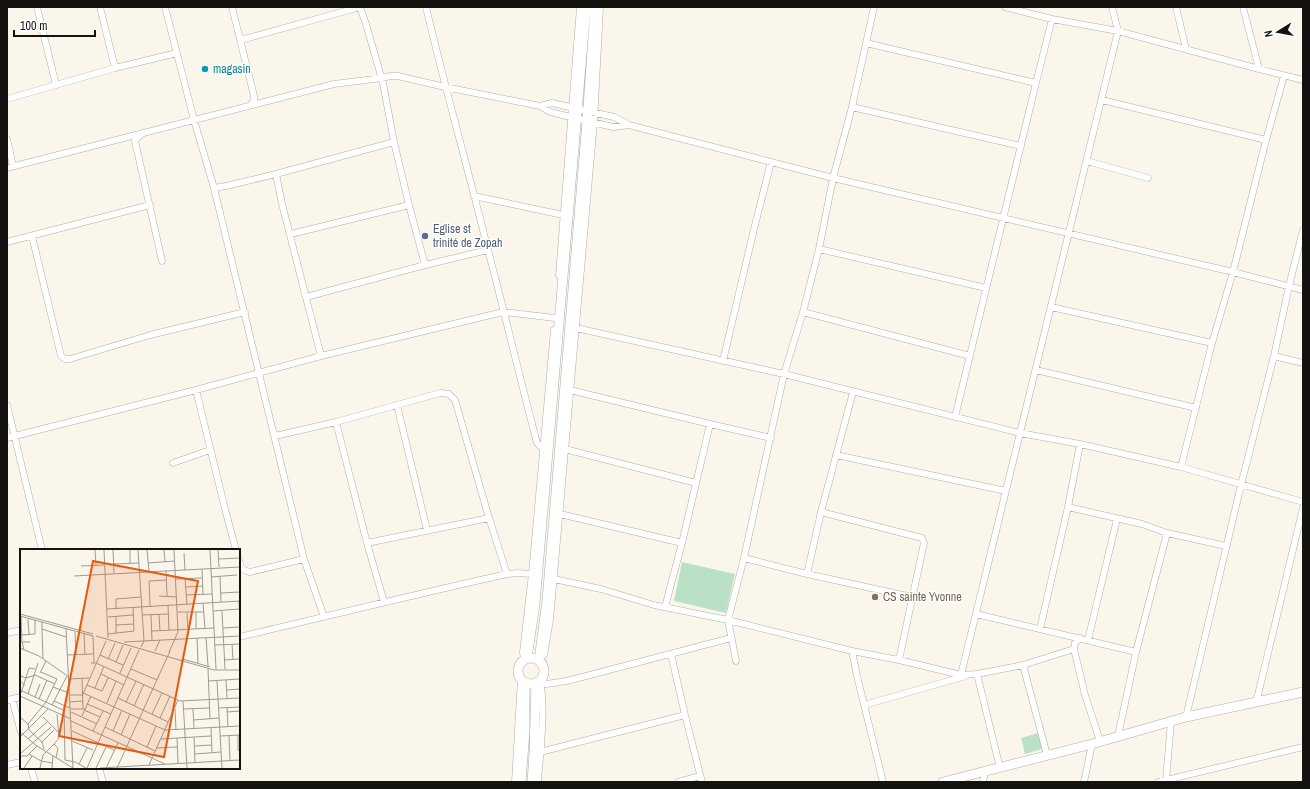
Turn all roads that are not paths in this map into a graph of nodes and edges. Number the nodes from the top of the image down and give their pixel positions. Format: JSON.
{"nodes":[{"id":1,"x":37,"y":7,"type":"edge"},
{"id":2,"x":100,"y":7,"type":"edge"},
{"id":3,"x":166,"y":7,"type":"edge"},
{"id":4,"x":232,"y":7,"type":"edge"},
{"id":5,"x":360,"y":7,"type":"edge"},
{"id":6,"x":426,"y":7,"type":"edge"},
{"id":7,"x":580,"y":7,"type":"edge"},
{"id":8,"x":586,"y":7,"type":"edge"},
{"id":9,"x":595,"y":7,"type":"edge"},
{"id":10,"x":600,"y":7,"type":"edge"},
{"id":11,"x":874,"y":7,"type":"edge"},
{"id":12,"x":1005,"y":7,"type":"edge"},
{"id":13,"x":1112,"y":7,"type":"edge"},
{"id":14,"x":1176,"y":7,"type":"edge"},
{"id":15,"x":1243,"y":7,"type":"edge"},
{"id":16,"x":1052,"y":19,"type":"junction"},
{"id":17,"x":1118,"y":31,"type":"junction"},
{"id":18,"x":241,"y":40,"type":"junction"},
{"id":19,"x":866,"y":43,"type":"junction"},
{"id":20,"x":1186,"y":49,"type":"junction"},
{"id":21,"x":177,"y":53,"type":"junction"},
{"id":22,"x":115,"y":68,"type":"junction"},
{"id":23,"x":1259,"y":69,"type":"junction"},
{"id":24,"x":1284,"y":76,"type":"junction"},
{"id":25,"x":382,"y":78,"type":"junction"},
{"id":26,"x":1303,"y":80,"type":"edge"},
{"id":27,"x":56,"y":84,"type":"junction"},
{"id":28,"x":1036,"y":84,"type":"junction"},
{"id":29,"x":445,"y":87,"type":"junction"},
{"id":30,"x":7,"y":99,"type":"edge"},
{"id":31,"x":1102,"y":100,"type":"junction"},
{"id":32,"x":249,"y":106,"type":"junction"},
{"id":33,"x":540,"y":106,"type":"junction"},
{"id":34,"x":852,"y":107,"type":"junction"},
{"id":35,"x":575,"y":108,"type":"junction"},
{"id":36,"x":591,"y":112,"type":"junction"},
{"id":37,"x":574,"y":118,"type":"junction"},
{"id":38,"x":194,"y":120,"type":"junction"},
{"id":39,"x":591,"y":122,"type":"junction"},
{"id":40,"x":629,"y":125,"type":"junction"},
{"id":41,"x":143,"y":133,"type":"junction"},
{"id":42,"x":7,"y":138,"type":"edge"},
{"id":43,"x":1266,"y":140,"type":"junction"},
{"id":44,"x":394,"y":142,"type":"junction"},
{"id":45,"x":1021,"y":146,"type":"junction"},
{"id":46,"x":1087,"y":161,"type":"junction"},
{"id":47,"x":771,"y":162,"type":"junction"},
{"id":48,"x":10,"y":167,"type":"edge"},
{"id":49,"x":276,"y":174,"type":"junction"},
{"id":50,"x":833,"y":178,"type":"junction"},
{"id":51,"x":1148,"y":178,"type":"dead end"},
{"id":52,"x":214,"y":188,"type":"junction"},
{"id":53,"x":474,"y":196,"type":"junction"},
{"id":54,"x":150,"y":205,"type":"junction"},
{"id":55,"x":409,"y":205,"type":"junction"},
{"id":56,"x":563,"y":215,"type":"junction"},
{"id":57,"x":1004,"y":219,"type":"junction"},
{"id":58,"x":1303,"y":230,"type":"edge"},
{"id":59,"x":1069,"y":233,"type":"junction"},
{"id":60,"x":291,"y":234,"type":"junction"},
{"id":61,"x":32,"y":236,"type":"junction"},
{"id":62,"x":7,"y":242,"type":"edge"},
{"id":63,"x":819,"y":249,"type":"junction"},
{"id":64,"x":488,"y":250,"type":"junction"},
{"id":65,"x":162,"y":261,"type":"dead end"},
{"id":66,"x":425,"y":264,"type":"junction"},
{"id":67,"x":1233,"y":272,"type":"junction"},
{"id":68,"x":1289,"y":286,"type":"junction"},
{"id":69,"x":986,"y":288,"type":"junction"},
{"id":70,"x":1303,"y":290,"type":"edge"},
{"id":71,"x":306,"y":297,"type":"junction"},
{"id":72,"x":1051,"y":307,"type":"junction"},
{"id":73,"x":244,"y":312,"type":"junction"},
{"id":74,"x":503,"y":312,"type":"junction"},
{"id":75,"x":803,"y":312,"type":"junction"},
{"id":76,"x":555,"y":318,"type":"junction"},
{"id":77,"x":576,"y":328,"type":"junction"},
{"id":78,"x":1212,"y":343,"type":"junction"},
{"id":79,"x":321,"y":356,"type":"junction"},
{"id":80,"x":970,"y":356,"type":"junction"},
{"id":81,"x":1274,"y":356,"type":"junction"},
{"id":82,"x":723,"y":361,"type":"junction"},
{"id":83,"x":1303,"y":363,"type":"edge"},
{"id":84,"x":1036,"y":370,"type":"junction"},
{"id":85,"x":258,"y":373,"type":"junction"},
{"id":86,"x":784,"y":374,"type":"junction"},
{"id":87,"x":196,"y":390,"type":"junction"},
{"id":88,"x":570,"y":390,"type":"junction"},
{"id":89,"x":853,"y":392,"type":"junction"},
{"id":90,"x":7,"y":405,"type":"edge"},
{"id":91,"x":397,"y":406,"type":"junction"},
{"id":92,"x":1196,"y":408,"type":"junction"},
{"id":93,"x":955,"y":417,"type":"junction"},
{"id":94,"x":336,"y":422,"type":"junction"},
{"id":95,"x":710,"y":424,"type":"junction"},
{"id":96,"x":1020,"y":433,"type":"junction"},
{"id":97,"x":15,"y":436,"type":"junction"},
{"id":98,"x":275,"y":436,"type":"junction"},
{"id":99,"x":7,"y":438,"type":"edge"},
{"id":100,"x":771,"y":438,"type":"junction"},
{"id":101,"x":1080,"y":444,"type":"junction"},
{"id":102,"x":542,"y":448,"type":"junction"},
{"id":103,"x":210,"y":450,"type":"junction"},
{"id":104,"x":565,"y":450,"type":"junction"},
{"id":105,"x":836,"y":455,"type":"junction"},
{"id":106,"x":173,"y":463,"type":"dead end"},
{"id":107,"x":1182,"y":467,"type":"junction"},
{"id":108,"x":696,"y":483,"type":"junction"},
{"id":109,"x":1241,"y":485,"type":"junction"},
{"id":110,"x":1006,"y":490,"type":"junction"},
{"id":111,"x":1303,"y":502,"type":"edge"},
{"id":112,"x":1068,"y":508,"type":"junction"},
{"id":113,"x":1303,"y":508,"type":"edge"},
{"id":114,"x":821,"y":512,"type":"junction"},
{"id":115,"x":560,"y":514,"type":"junction"},
{"id":116,"x":489,"y":518,"type":"junction"},
{"id":117,"x":1117,"y":519,"type":"junction"},
{"id":118,"x":428,"y":530,"type":"junction"},
{"id":119,"x":1167,"y":532,"type":"junction"},
{"id":120,"x":367,"y":543,"type":"junction"},
{"id":121,"x":682,"y":543,"type":"junction"},
{"id":122,"x":1226,"y":546,"type":"junction"},
{"id":123,"x":42,"y":549,"type":"edge"},
{"id":124,"x":236,"y":549,"type":"edge"},
{"id":125,"x":304,"y":558,"type":"junction"},
{"id":126,"x":744,"y":558,"type":"junction"},
{"id":127,"x":240,"y":564,"type":"edge"},
{"id":128,"x":507,"y":574,"type":"junction"},
{"id":129,"x":532,"y":574,"type":"junction"},
{"id":130,"x":807,"y":574,"type":"junction"},
{"id":131,"x":554,"y":579,"type":"junction"},
{"id":132,"x":912,"y":597,"type":"junction"},
{"id":133,"x":384,"y":602,"type":"junction"},
{"id":134,"x":665,"y":606,"type":"junction"},
{"id":135,"x":976,"y":614,"type":"junction"},
{"id":136,"x":324,"y":618,"type":"junction"},
{"id":137,"x":728,"y":620,"type":"junction"},
{"id":138,"x":1040,"y":629,"type":"junction"},
{"id":139,"x":20,"y":630,"type":"edge"},
{"id":140,"x":7,"y":633,"type":"edge"},
{"id":141,"x":240,"y":637,"type":"edge"},
{"id":142,"x":731,"y":638,"type":"junction"},
{"id":143,"x":1080,"y":638,"type":"junction"},
{"id":144,"x":1088,"y":640,"type":"junction"},
{"id":145,"x":1074,"y":649,"type":"junction"},
{"id":146,"x":852,"y":651,"type":"junction"},
{"id":147,"x":1136,"y":652,"type":"junction"},
{"id":148,"x":671,"y":654,"type":"junction"},
{"id":149,"x":526,"y":658,"type":"junction"},
{"id":150,"x":899,"y":660,"type":"junction"},
{"id":151,"x":540,"y":661,"type":"junction"},
{"id":152,"x":736,"y":661,"type":"dead end"},
{"id":153,"x":1023,"y":664,"type":"junction"},
{"id":154,"x":977,"y":674,"type":"junction"},
{"id":155,"x":962,"y":675,"type":"junction"},
{"id":156,"x":970,"y":675,"type":"junction"},
{"id":157,"x":523,"y":681,"type":"junction"},
{"id":158,"x":538,"y":682,"type":"junction"},
{"id":159,"x":1303,"y":692,"type":"edge"},
{"id":160,"x":20,"y":697,"type":"edge"},
{"id":161,"x":10,"y":700,"type":"edge"},
{"id":162,"x":1256,"y":703,"type":"junction"},
{"id":163,"x":864,"y":705,"type":"junction"},
{"id":164,"x":685,"y":715,"type":"junction"},
{"id":165,"x":1186,"y":717,"type":"junction"},
{"id":166,"x":1172,"y":721,"type":"junction"},
{"id":167,"x":20,"y":729,"type":"edge"},
{"id":168,"x":1118,"y":736,"type":"junction"},
{"id":169,"x":1096,"y":742,"type":"junction"},
{"id":170,"x":1303,"y":747,"type":"edge"},
{"id":171,"x":540,"y":752,"type":"junction"},
{"id":172,"x":1047,"y":755,"type":"junction"},
{"id":173,"x":20,"y":762,"type":"edge"},
{"id":174,"x":7,"y":765,"type":"edge"},
{"id":175,"x":1000,"y":768,"type":"junction"},
{"id":176,"x":31,"y":769,"type":"edge"},
{"id":177,"x":99,"y":769,"type":"edge"},
{"id":178,"x":985,"y":772,"type":"junction"},
{"id":179,"x":701,"y":779,"type":"edge"},
{"id":180,"x":1167,"y":781,"type":"edge"},
{"id":181,"x":35,"y":782,"type":"edge"},
{"id":182,"x":103,"y":782,"type":"edge"},
{"id":183,"x":515,"y":782,"type":"edge"},
{"id":184,"x":521,"y":782,"type":"edge"},
{"id":185,"x":532,"y":782,"type":"edge"},
{"id":186,"x":538,"y":782,"type":"edge"},
{"id":187,"x":678,"y":782,"type":"edge"},
{"id":188,"x":883,"y":782,"type":"edge"},
{"id":189,"x":943,"y":782,"type":"edge"},
{"id":190,"x":983,"y":782,"type":"edge"},
{"id":191,"x":1084,"y":782,"type":"edge"},
{"id":192,"x":1158,"y":782,"type":"edge"}],
"edges":[{"from":1,"to":27,"type":"street"},
{"from":2,"to":22,"type":"street"},
{"from":3,"to":21,"type":"street"},
{"from":4,"to":18,"type":"street"},
{"from":5,"to":18,"type":"street"},
{"from":5,"to":25,"type":"street"},
{"from":6,"to":29,"type":"street"},
{"from":7,"to":35,"type":"street"},
{"from":8,"to":35,"type":"main road"},
{"from":9,"to":36,"type":"main road"},
{"from":10,"to":36,"type":"street"},
{"from":11,"to":19,"type":"street"},
{"from":12,"to":16,"type":"street"},
{"from":13,"to":17,"type":"street"},
{"from":14,"to":20,"type":"street"},
{"from":15,"to":23,"type":"street"},
{"from":16,"to":17,"type":"street"},
{"from":16,"to":28,"type":"street"},
{"from":17,"to":20,"type":"street"},
{"from":17,"to":31,"type":"street"},
{"from":18,"to":32,"type":"street"},
{"from":19,"to":28,"type":"street"},
{"from":19,"to":34,"type":"street"},
{"from":20,"to":23,"type":"street"},
{"from":21,"to":22,"type":"street"},
{"from":21,"to":38,"type":"street"},
{"from":22,"to":27,"type":"street"},
{"from":23,"to":24,"type":"street"},
{"from":24,"to":26,"type":"street"},
{"from":24,"to":43,"type":"street"},
{"from":25,"to":29,"type":"street"},
{"from":25,"to":32,"type":"street"},
{"from":25,"to":44,"type":"street"},
{"from":27,"to":30,"type":"street"},
{"from":28,"to":45,"type":"street"},
{"from":29,"to":33,"type":"street"},
{"from":29,"to":53,"type":"street"},
{"from":31,"to":43,"type":"street"},
{"from":31,"to":46,"type":"street"},
{"from":32,"to":38,"type":"street"},
{"from":33,"to":35,"type":"street"},
{"from":33,"to":37,"type":"street"},
{"from":34,"to":45,"type":"street"},
{"from":34,"to":50,"type":"street"},
{"from":35,"to":36,"type":"street"},
{"from":35,"to":37,"type":"main road"},
{"from":36,"to":39,"type":"main road"},
{"from":36,"to":40,"type":"street"},
{"from":37,"to":39,"type":"street"},
{"from":37,"to":56,"type":"street"},
{"from":37,"to":149,"type":"main road"},
{"from":38,"to":41,"type":"street"},
{"from":38,"to":52,"type":"street"},
{"from":39,"to":40,"type":"street"},
{"from":39,"to":77,"type":"street"},
{"from":39,"to":151,"type":"main road"},
{"from":40,"to":47,"type":"street"},
{"from":41,"to":48,"type":"street"},
{"from":41,"to":54,"type":"street"},
{"from":42,"to":48,"type":"street"},
{"from":43,"to":67,"type":"street"},
{"from":44,"to":49,"type":"street"},
{"from":44,"to":55,"type":"street"},
{"from":45,"to":57,"type":"street"},
{"from":46,"to":51,"type":"street"},
{"from":46,"to":59,"type":"street"},
{"from":47,"to":50,"type":"street"},
{"from":47,"to":82,"type":"street"},
{"from":49,"to":52,"type":"street"},
{"from":49,"to":60,"type":"street"},
{"from":50,"to":57,"type":"street"},
{"from":50,"to":63,"type":"street"},
{"from":52,"to":73,"type":"street"},
{"from":53,"to":56,"type":"street"},
{"from":53,"to":64,"type":"street"},
{"from":54,"to":61,"type":"street"},
{"from":54,"to":65,"type":"street"},
{"from":55,"to":60,"type":"street"},
{"from":55,"to":66,"type":"street"},
{"from":56,"to":76,"type":"street"},
{"from":57,"to":59,"type":"street"},
{"from":57,"to":69,"type":"street"},
{"from":58,"to":68,"type":"street"},
{"from":59,"to":67,"type":"street"},
{"from":59,"to":72,"type":"street"},
{"from":60,"to":71,"type":"street"},
{"from":61,"to":62,"type":"street"},
{"from":61,"to":73,"type":"street"},
{"from":63,"to":69,"type":"street"},
{"from":63,"to":75,"type":"street"},
{"from":64,"to":66,"type":"street"},
{"from":64,"to":74,"type":"street"},
{"from":66,"to":71,"type":"street"},
{"from":67,"to":68,"type":"street"},
{"from":67,"to":78,"type":"street"},
{"from":68,"to":70,"type":"street"},
{"from":68,"to":81,"type":"street"},
{"from":69,"to":80,"type":"street"},
{"from":71,"to":79,"type":"street"},
{"from":72,"to":78,"type":"street"},
{"from":72,"to":84,"type":"street"},
{"from":73,"to":85,"type":"street"},
{"from":74,"to":76,"type":"street"},
{"from":74,"to":79,"type":"street"},
{"from":74,"to":102,"type":"street"},
{"from":75,"to":80,"type":"street"},
{"from":75,"to":86,"type":"street"},
{"from":76,"to":102,"type":"street"},
{"from":77,"to":82,"type":"street"},
{"from":77,"to":88,"type":"street"},
{"from":78,"to":92,"type":"street"},
{"from":79,"to":85,"type":"street"},
{"from":80,"to":93,"type":"street"},
{"from":81,"to":83,"type":"street"},
{"from":81,"to":109,"type":"street"},
{"from":82,"to":86,"type":"street"},
{"from":84,"to":92,"type":"street"},
{"from":84,"to":96,"type":"street"},
{"from":85,"to":87,"type":"street"},
{"from":85,"to":98,"type":"street"},
{"from":86,"to":89,"type":"street"},
{"from":86,"to":100,"type":"street"},
{"from":87,"to":97,"type":"street"},
{"from":87,"to":103,"type":"street"},
{"from":88,"to":95,"type":"street"},
{"from":88,"to":104,"type":"street"},
{"from":89,"to":93,"type":"street"},
{"from":89,"to":105,"type":"street"},
{"from":90,"to":97,"type":"street"},
{"from":91,"to":94,"type":"street"},
{"from":91,"to":116,"type":"street"},
{"from":91,"to":118,"type":"street"},
{"from":92,"to":107,"type":"street"},
{"from":93,"to":96,"type":"street"},
{"from":94,"to":98,"type":"street"},
{"from":94,"to":120,"type":"street"},
{"from":95,"to":100,"type":"street"},
{"from":95,"to":108,"type":"street"},
{"from":96,"to":101,"type":"street"},
{"from":96,"to":110,"type":"street"},
{"from":97,"to":99,"type":"street"},
{"from":97,"to":123,"type":"street"},
{"from":98,"to":125,"type":"street"},
{"from":100,"to":126,"type":"street"},
{"from":101,"to":107,"type":"street"},
{"from":101,"to":112,"type":"street"},
{"from":102,"to":129,"type":"street"},
{"from":103,"to":106,"type":"street"},
{"from":103,"to":124,"type":"street"},
{"from":104,"to":108,"type":"street"},
{"from":104,"to":115,"type":"street"},
{"from":105,"to":110,"type":"street"},
{"from":105,"to":114,"type":"street"},
{"from":107,"to":109,"type":"street"},
{"from":108,"to":121,"type":"street"},
{"from":109,"to":111,"type":"street"},
{"from":109,"to":122,"type":"street"},
{"from":110,"to":135,"type":"street"},
{"from":112,"to":117,"type":"street"},
{"from":112,"to":138,"type":"street"},
{"from":113,"to":162,"type":"street"},
{"from":114,"to":130,"type":"street"},
{"from":114,"to":132,"type":"street"},
{"from":115,"to":121,"type":"street"},
{"from":115,"to":131,"type":"street"},
{"from":116,"to":118,"type":"street"},
{"from":116,"to":128,"type":"street"},
{"from":117,"to":119,"type":"street"},
{"from":117,"to":144,"type":"street"},
{"from":118,"to":120,"type":"street"},
{"from":119,"to":122,"type":"street"},
{"from":119,"to":147,"type":"street"},
{"from":120,"to":133,"type":"street"},
{"from":121,"to":134,"type":"street"},
{"from":122,"to":165,"type":"street"},
{"from":125,"to":127,"type":"street"},
{"from":125,"to":136,"type":"street"},
{"from":126,"to":130,"type":"street"},
{"from":126,"to":137,"type":"street"},
{"from":128,"to":129,"type":"street"},
{"from":128,"to":133,"type":"street"},
{"from":129,"to":149,"type":"street"},
{"from":130,"to":132,"type":"street"},
{"from":131,"to":134,"type":"street"},
{"from":131,"to":151,"type":"street"},
{"from":132,"to":150,"type":"street"},
{"from":133,"to":136,"type":"street"},
{"from":134,"to":137,"type":"street"},
{"from":135,"to":138,"type":"street"},
{"from":135,"to":155,"type":"street"},
{"from":136,"to":141,"type":"street"},
{"from":137,"to":142,"type":"street"},
{"from":137,"to":146,"type":"street"},
{"from":138,"to":143,"type":"street"},
{"from":139,"to":140,"type":"street"},
{"from":142,"to":148,"type":"street"},
{"from":142,"to":152,"type":"street"},
{"from":143,"to":144,"type":"street"},
{"from":143,"to":145,"type":"street"},
{"from":144,"to":147,"type":"street"},
{"from":145,"to":153,"type":"street"},
{"from":145,"to":169,"type":"street"},
{"from":146,"to":150,"type":"street"},
{"from":146,"to":163,"type":"street"},
{"from":147,"to":168,"type":"street"},
{"from":148,"to":158,"type":"street"},
{"from":148,"to":164,"type":"street"},
{"from":149,"to":151,"type":"main road"},
{"from":149,"to":157,"type":"main road"},
{"from":150,"to":155,"type":"street"},
{"from":151,"to":158,"type":"main road"},
{"from":153,"to":154,"type":"street"},
{"from":153,"to":172,"type":"street"},
{"from":154,"to":156,"type":"street"},
{"from":154,"to":175,"type":"street"},
{"from":155,"to":156,"type":"street"},
{"from":156,"to":163,"type":"street"},
{"from":157,"to":158,"type":"main road"},
{"from":157,"to":183,"type":"street"},
{"from":157,"to":184,"type":"main road"},
{"from":158,"to":171,"type":"street"},
{"from":158,"to":185,"type":"main road"},
{"from":159,"to":162,"type":"main road"},
{"from":160,"to":161,"type":"street"},
{"from":161,"to":167,"type":"street"},
{"from":162,"to":165,"type":"main road"},
{"from":163,"to":188,"type":"street"},
{"from":164,"to":171,"type":"street"},
{"from":164,"to":179,"type":"street"},
{"from":165,"to":166,"type":"main road"},
{"from":166,"to":168,"type":"main road"},
{"from":166,"to":180,"type":"street"},
{"from":168,"to":169,"type":"main road"},
{"from":169,"to":172,"type":"main road"},
{"from":169,"to":191,"type":"street"},
{"from":170,"to":180,"type":"street"},
{"from":171,"to":186,"type":"street"},
{"from":172,"to":175,"type":"main road"},
{"from":173,"to":174,"type":"street"},
{"from":175,"to":178,"type":"main road"},
{"from":176,"to":181,"type":"street"},
{"from":177,"to":182,"type":"street"},
{"from":178,"to":189,"type":"main road"},
{"from":178,"to":190,"type":"street"},
{"from":179,"to":187,"type":"street"},
{"from":180,"to":192,"type":"street"}]}
